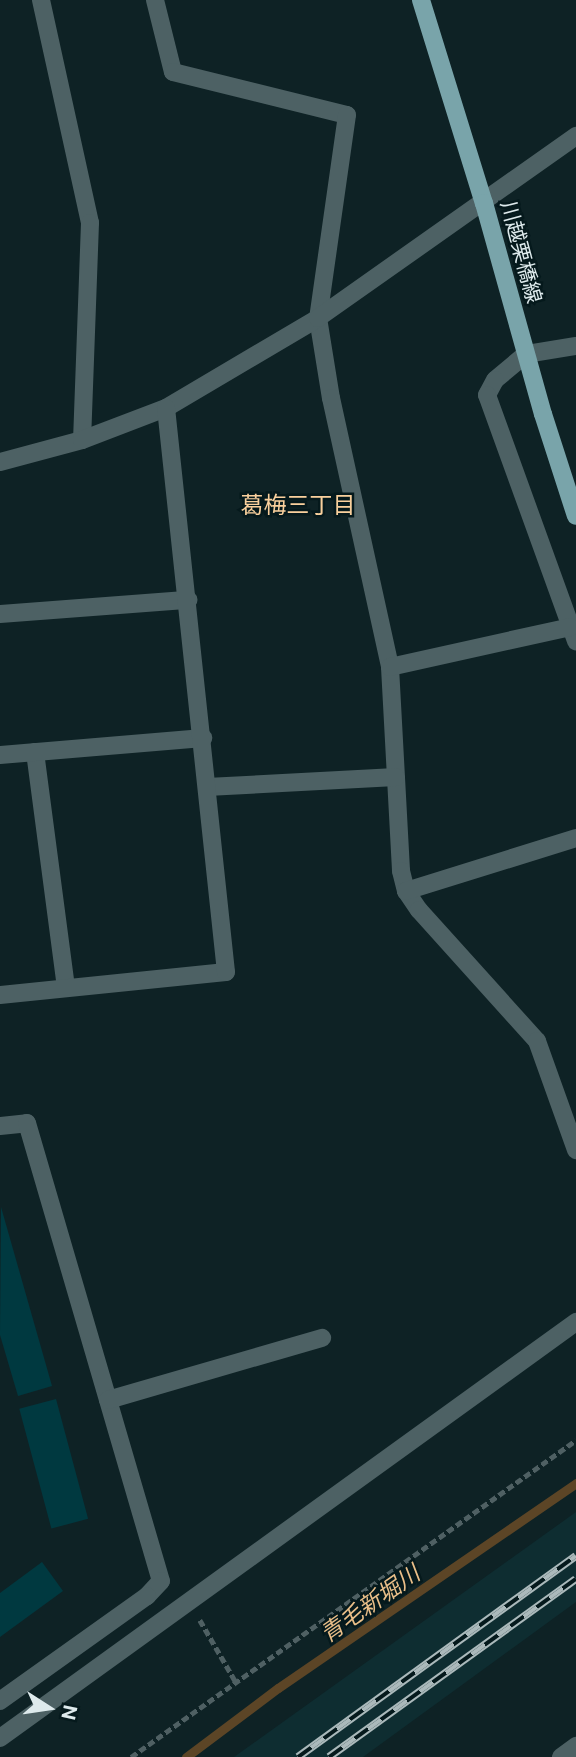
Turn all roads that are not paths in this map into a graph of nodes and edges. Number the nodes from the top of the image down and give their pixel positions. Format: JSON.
{"nodes":[{"id":1,"x":41,"y":0,"type":"edge"},
{"id":2,"x":155,"y":0,"type":"edge"},
{"id":3,"x":421,"y":0,"type":"edge"},
{"id":4,"x":576,"y":136,"type":"edge"},
{"id":5,"x":484,"y":203,"type":"junction"},
{"id":6,"x":318,"y":318,"type":"junction"},
{"id":7,"x":576,"y":346,"type":"edge"},
{"id":8,"x":526,"y":354,"type":"junction"},
{"id":9,"x":166,"y":408,"type":"junction"},
{"id":10,"x":82,"y":440,"type":"junction"},
{"id":11,"x":0,"y":462,"type":"edge"},
{"id":12,"x":576,"y":516,"type":"edge"},
{"id":13,"x":188,"y":600,"type":"junction"},
{"id":14,"x":0,"y":614,"type":"edge"},
{"id":15,"x":573,"y":634,"type":"edge"},
{"id":16,"x":390,"y":667,"type":"junction"},
{"id":17,"x":203,"y":738,"type":"junction"},
{"id":18,"x":35,"y":752,"type":"junction"},
{"id":19,"x":0,"y":755,"type":"edge"},
{"id":20,"x":396,"y":776,"type":"junction"},
{"id":21,"x":207,"y":787,"type":"junction"},
{"id":22,"x":576,"y":838,"type":"edge"},
{"id":23,"x":406,"y":891,"type":"junction"},
{"id":24,"x":66,"y":988,"type":"junction"},
{"id":25,"x":0,"y":995,"type":"edge"},
{"id":26,"x":572,"y":1117,"type":"edge"},
{"id":27,"x":0,"y":1126,"type":"edge"},
{"id":28,"x":576,"y":1150,"type":"edge"},
{"id":29,"x":576,"y":1322,"type":"edge"},
{"id":30,"x":322,"y":1338,"type":"dead end"},
{"id":31,"x":108,"y":1400,"type":"junction"},
{"id":32,"x":0,"y":1701,"type":"edge"},
{"id":33,"x":0,"y":1738,"type":"edge"},
{"id":34,"x":576,"y":1746,"type":"edge"},
{"id":35,"x":561,"y":1757,"type":"edge"}],
"edges":[{"from":1,"to":10,"type":"street"},
{"from":2,"to":6,"type":"street"},
{"from":3,"to":5,"type":"main road","name":"川越栗橋線"},
{"from":4,"to":5,"type":"street"},
{"from":5,"to":6,"type":"street"},
{"from":5,"to":8,"type":"main road","name":"川越栗橋線"},
{"from":6,"to":9,"type":"street"},
{"from":6,"to":16,"type":"street"},
{"from":7,"to":8,"type":"street"},
{"from":8,"to":12,"type":"main road","name":"川越栗橋線"},
{"from":8,"to":15,"type":"street"},
{"from":9,"to":10,"type":"street"},
{"from":9,"to":13,"type":"street"},
{"from":10,"to":11,"type":"street"},
{"from":13,"to":14,"type":"street"},
{"from":13,"to":17,"type":"street"},
{"from":15,"to":16,"type":"street"},
{"from":16,"to":20,"type":"street"},
{"from":17,"to":18,"type":"street"},
{"from":17,"to":21,"type":"street"},
{"from":18,"to":19,"type":"street"},
{"from":18,"to":24,"type":"street"},
{"from":20,"to":21,"type":"street"},
{"from":20,"to":23,"type":"street"},
{"from":21,"to":24,"type":"street"},
{"from":22,"to":23,"type":"street"},
{"from":23,"to":26,"type":"street"},
{"from":24,"to":25,"type":"street"},
{"from":26,"to":28,"type":"street"},
{"from":27,"to":31,"type":"street"},
{"from":29,"to":33,"type":"street"},
{"from":30,"to":31,"type":"street"},
{"from":31,"to":32,"type":"street"},
{"from":34,"to":35,"type":"street"}]}
